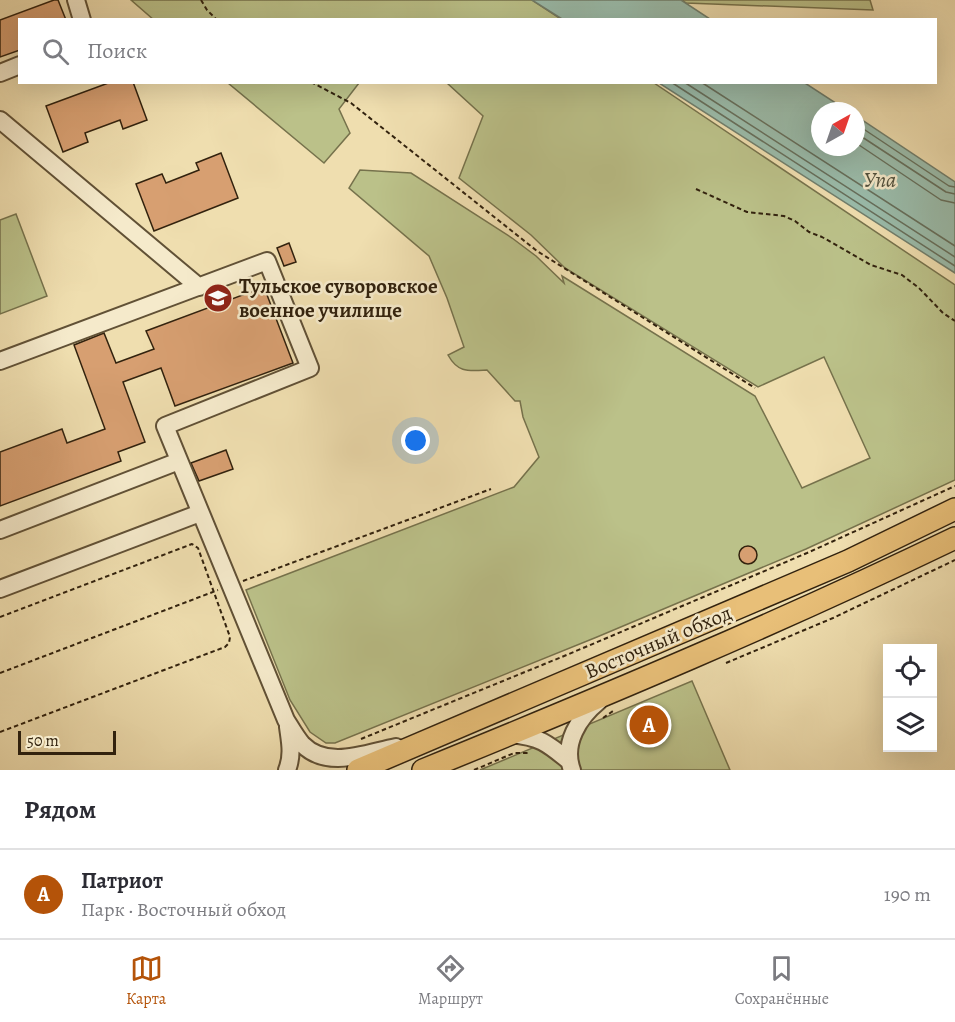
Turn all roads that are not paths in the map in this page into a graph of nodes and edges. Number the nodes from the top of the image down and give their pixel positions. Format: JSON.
{"nodes":[{"id":1,"x":76,"y":0,"type":"edge"},
{"id":2,"x":81,"y":18,"type":"edge"},
{"id":3,"x":18,"y":67,"type":"edge"},
{"id":4,"x":0,"y":73,"type":"edge"},
{"id":5,"x":0,"y":120,"type":"edge"},
{"id":6,"x":199,"y":287,"type":"junction"},
{"id":7,"x":0,"y":361,"type":"edge"},
{"id":8,"x":179,"y":461,"type":"junction"},
{"id":9,"x":955,"y":509,"type":"edge"},
{"id":10,"x":200,"y":513,"type":"junction"},
{"id":11,"x":0,"y":530,"type":"edge"},
{"id":12,"x":955,"y":538,"type":"edge"},
{"id":13,"x":0,"y":589,"type":"edge"},
{"id":14,"x":614,"y":700,"type":"junction"},
{"id":15,"x":286,"y":720,"type":"junction"},
{"id":16,"x":511,"y":734,"type":"junction"},
{"id":17,"x":432,"y":739,"type":"junction"},
{"id":18,"x":570,"y":766,"type":"edge"},
{"id":19,"x":287,"y":770,"type":"edge"},
{"id":20,"x":358,"y":770,"type":"edge"},
{"id":21,"x":423,"y":770,"type":"edge"}],
"edges":[{"from":1,"to":2,"type":"lane"},
{"from":3,"to":4,"type":"lane"},
{"from":5,"to":6,"type":"lane"},
{"from":6,"to":7,"type":"lane"},
{"from":6,"to":8,"type":"lane"},
{"from":8,"to":10,"type":"lane"},
{"from":8,"to":11,"type":"lane"},
{"from":9,"to":17,"type":"main road","name":"Восточный обход"},
{"from":10,"to":13,"type":"lane"},
{"from":10,"to":15,"type":"lane"},
{"from":12,"to":14,"type":"main road","name":"Восточный обход"},
{"from":14,"to":16,"type":"main road","name":"Восточный обход"},
{"from":14,"to":18,"type":"lane","name":"Восточный обход"},
{"from":15,"to":17,"type":"lane"},
{"from":15,"to":19,"type":"lane"},
{"from":16,"to":18,"type":"lane","name":"Восточный обход"},
{"from":16,"to":21,"type":"main road","name":"Восточный обход"},
{"from":17,"to":20,"type":"main road","name":"Восточный обход"}]}
